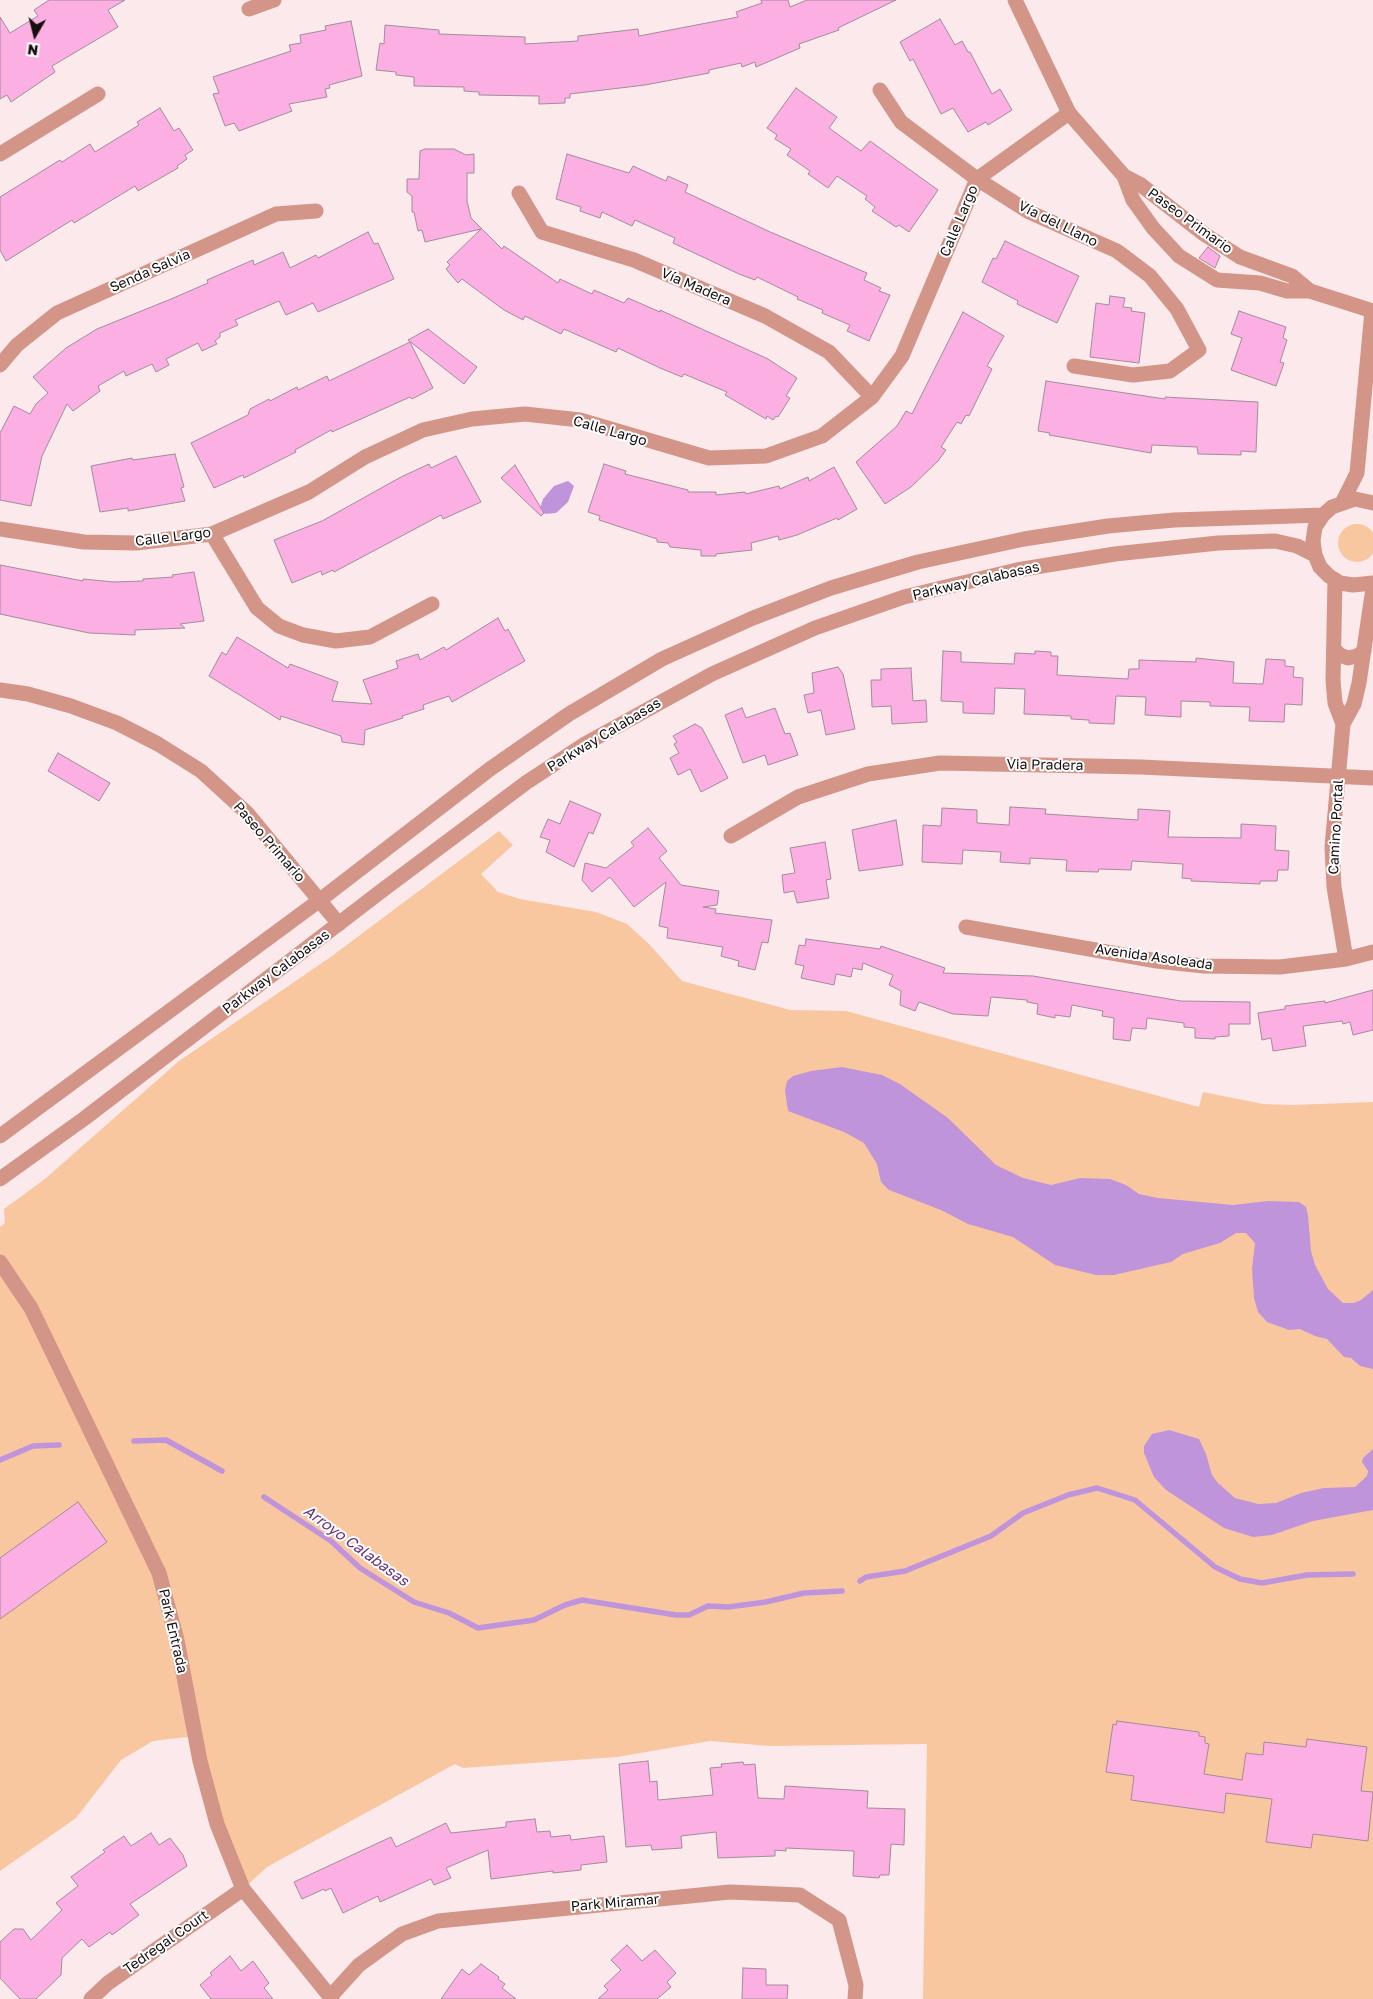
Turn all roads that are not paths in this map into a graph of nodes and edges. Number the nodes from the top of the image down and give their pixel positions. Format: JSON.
{"nodes":[{"id":1,"x":274,"y":0,"type":"edge"},
{"id":2,"x":1015,"y":0,"type":"edge"},
{"id":3,"x":249,"y":9,"type":"dead end"},
{"id":4,"x":880,"y":90,"type":"dead end"},
{"id":5,"x":98,"y":94,"type":"dead end"},
{"id":6,"x":1069,"y":113,"type":"junction"},
{"id":7,"x":0,"y":154,"type":"edge"},
{"id":8,"x":1124,"y":176,"type":"junction"},
{"id":9,"x":977,"y":178,"type":"junction"},
{"id":10,"x":519,"y":193,"type":"dead end"},
{"id":11,"x":316,"y":211,"type":"dead end"},
{"id":12,"x":1310,"y":291,"type":"junction"},
{"id":13,"x":1373,"y":311,"type":"edge"},
{"id":14,"x":0,"y":365,"type":"edge"},
{"id":15,"x":1074,"y":366,"type":"dead end"},
{"id":16,"x":872,"y":396,"type":"junction"},
{"id":17,"x":1343,"y":501,"type":"junction"},
{"id":18,"x":1373,"y":503,"type":"edge"},
{"id":19,"x":1323,"y":515,"type":"junction"},
{"id":20,"x":0,"y":529,"type":"edge"},
{"id":21,"x":212,"y":534,"type":"junction"},
{"id":22,"x":1315,"y":555,"type":"junction"},
{"id":23,"x":1335,"y":580,"type":"junction"},
{"id":24,"x":1373,"y":583,"type":"edge"},
{"id":25,"x":1373,"y":588,"type":"edge"},
{"id":26,"x":432,"y":604,"type":"dead end"},
{"id":27,"x":1334,"y":649,"type":"junction"},
{"id":28,"x":1364,"y":651,"type":"junction"},
{"id":29,"x":0,"y":690,"type":"edge"},
{"id":30,"x":1343,"y":724,"type":"junction"},
{"id":31,"x":1339,"y":777,"type":"junction"},
{"id":32,"x":1373,"y":778,"type":"edge"},
{"id":33,"x":731,"y":836,"type":"dead end"},
{"id":34,"x":320,"y":900,"type":"junction"},
{"id":35,"x":339,"y":924,"type":"junction"},
{"id":36,"x":966,"y":927,"type":"dead end"},
{"id":37,"x":1373,"y":952,"type":"edge"},
{"id":38,"x":1346,"y":959,"type":"junction"},
{"id":39,"x":0,"y":1136,"type":"edge"},
{"id":40,"x":0,"y":1179,"type":"edge"},
{"id":41,"x":0,"y":1262,"type":"edge"},
{"id":42,"x":243,"y":1888,"type":"junction"},
{"id":43,"x":331,"y":1998,"type":"edge"},
{"id":44,"x":91,"y":1999,"type":"edge"},
{"id":45,"x":854,"y":1999,"type":"edge"}],
"edges":[{"from":1,"to":3,"type":"street"},
{"from":2,"to":6,"type":"street","name":"Paseo Primario"},
{"from":4,"to":9,"type":"street","name":"Vía del Llano"},
{"from":5,"to":7,"type":"street"},
{"from":6,"to":8,"type":"street","name":"Paseo Primario"},
{"from":6,"to":9,"type":"street","name":"Calle Largo"},
{"from":8,"to":12,"type":"street","name":"Paseo Primario"},
{"from":8,"to":12,"type":"street","name":"Paseo Primario"},
{"from":9,"to":15,"type":"street","name":"Vía del Llano"},
{"from":9,"to":16,"type":"street","name":"Calle Largo"},
{"from":10,"to":16,"type":"street","name":"Vía Madera"},
{"from":11,"to":14,"type":"street","name":"Senda Salvia"},
{"from":12,"to":13,"type":"street","name":"Paseo Primario"},
{"from":13,"to":17,"type":"street"},
{"from":16,"to":21,"type":"street","name":"Calle Largo"},
{"from":17,"to":18,"type":"street"},
{"from":17,"to":19,"type":"street"},
{"from":19,"to":22,"type":"street"},
{"from":19,"to":34,"type":"street"},
{"from":20,"to":21,"type":"street","name":"Calle Largo"},
{"from":21,"to":26,"type":"street"},
{"from":22,"to":23,"type":"street"},
{"from":22,"to":35,"type":"street","name":"Parkway Calabasas"},
{"from":23,"to":24,"type":"street"},
{"from":23,"to":27,"type":"street","name":"Camino Portal"},
{"from":25,"to":28,"type":"street","name":"Camino Portal"},
{"from":27,"to":28,"type":"street"},
{"from":27,"to":30,"type":"street","name":"Camino Portal"},
{"from":28,"to":30,"type":"street","name":"Camino Portal"},
{"from":29,"to":34,"type":"street","name":"Paseo Primario"},
{"from":30,"to":31,"type":"street","name":"Camino Portal"},
{"from":31,"to":32,"type":"street","name":"Via Pradera"},
{"from":31,"to":33,"type":"street","name":"Via Pradera"},
{"from":31,"to":38,"type":"street","name":"Camino Portal"},
{"from":34,"to":35,"type":"street","name":"Paseo Primario"},
{"from":34,"to":39,"type":"street"},
{"from":35,"to":40,"type":"street","name":"Parkway Calabasas"},
{"from":36,"to":38,"type":"street","name":"Avenida Asoleada"},
{"from":37,"to":38,"type":"street","name":"Avenida Asoleada"},
{"from":41,"to":42,"type":"street","name":"Park Entrada"},
{"from":42,"to":43,"type":"street","name":"Park Entrada"},
{"from":42,"to":44,"type":"street","name":"Tedregal Court"},
{"from":43,"to":45,"type":"street","name":"Park Miramar"}]}
